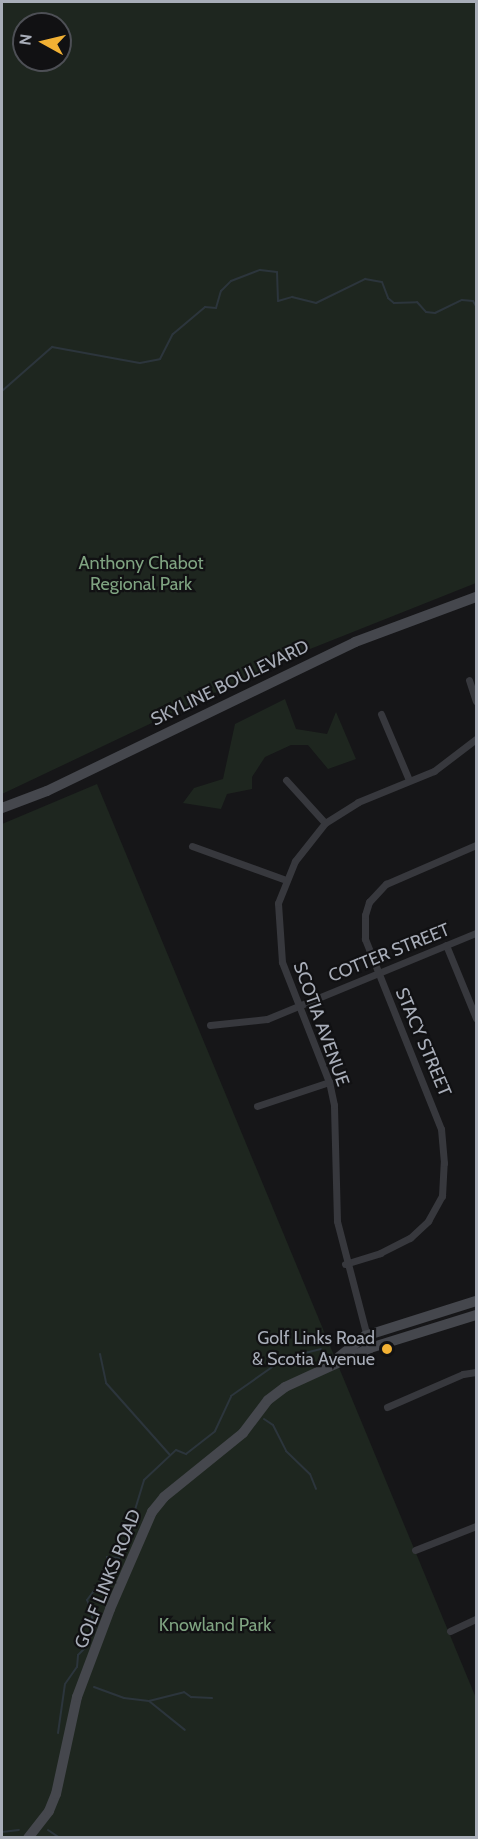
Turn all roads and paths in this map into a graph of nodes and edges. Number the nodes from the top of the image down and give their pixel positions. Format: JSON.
{"nodes":[{"id":1,"x":477,"y":597,"type":"edge"},
{"id":2,"x":469,"y":680,"type":"dead end"},
{"id":3,"x":477,"y":701,"type":"edge"},
{"id":4,"x":381,"y":714,"type":"dead end"},
{"id":5,"x":477,"y":739,"type":"edge"},
{"id":6,"x":286,"y":780,"type":"dead end"},
{"id":7,"x":409,"y":780,"type":"junction"},
{"id":8,"x":2,"y":808,"type":"edge"},
{"id":9,"x":324,"y":823,"type":"junction"},
{"id":10,"x":477,"y":845,"type":"edge"},
{"id":11,"x":192,"y":846,"type":"dead end"},
{"id":12,"x":286,"y":880,"type":"junction"},
{"id":13,"x":477,"y":933,"type":"edge"},
{"id":14,"x":446,"y":945,"type":"junction"},
{"id":15,"x":378,"y":974,"type":"junction"},
{"id":16,"x":299,"y":1007,"type":"junction"},
{"id":17,"x":477,"y":1018,"type":"edge"},
{"id":18,"x":210,"y":1025,"type":"dead end"},
{"id":19,"x":329,"y":1082,"type":"junction"},
{"id":20,"x":257,"y":1106,"type":"dead end"},
{"id":21,"x":345,"y":1264,"type":"junction"},
{"id":22,"x":477,"y":1301,"type":"edge"},
{"id":23,"x":477,"y":1315,"type":"edge"},
{"id":24,"x":365,"y":1336,"type":"junction"},
{"id":25,"x":370,"y":1348,"type":"junction"},
{"id":26,"x":327,"y":1367,"type":"junction"},
{"id":27,"x":477,"y":1372,"type":"edge"},
{"id":28,"x":387,"y":1407,"type":"dead end"},
{"id":29,"x":477,"y":1526,"type":"edge"},
{"id":30,"x":415,"y":1550,"type":"dead end"},
{"id":31,"x":477,"y":1620,"type":"edge"},
{"id":32,"x":450,"y":1631,"type":"dead end"},
{"id":33,"x":28,"y":1838,"type":"edge"}],
"edges":[{"from":1,"to":8,"type":"main road","name":"SKYLINE BOULEVARD"},
{"from":2,"to":3,"type":"street"},
{"from":4,"to":7,"type":"street"},
{"from":5,"to":7,"type":"street","name":"SCOTIA AVENUE"},
{"from":6,"to":9,"type":"street"},
{"from":7,"to":9,"type":"street","name":"SCOTIA AVENUE"},
{"from":9,"to":12,"type":"street","name":"SCOTIA AVENUE"},
{"from":10,"to":15,"type":"street","name":"STACY STREET"},
{"from":11,"to":12,"type":"street"},
{"from":12,"to":16,"type":"street","name":"SCOTIA AVENUE"},
{"from":13,"to":14,"type":"street","name":"COTTER STREET"},
{"from":14,"to":15,"type":"street","name":"COTTER STREET"},
{"from":14,"to":17,"type":"street"},
{"from":15,"to":16,"type":"street","name":"COTTER STREET"},
{"from":15,"to":21,"type":"street","name":"STACY STREET"},
{"from":16,"to":18,"type":"street","name":"COTTER STREET"},
{"from":16,"to":19,"type":"street","name":"SCOTIA AVENUE"},
{"from":19,"to":20,"type":"street"},
{"from":19,"to":21,"type":"street","name":"SCOTIA AVENUE"},
{"from":21,"to":24,"type":"street","name":"SCOTIA AVENUE"},
{"from":22,"to":24,"type":"main road","name":"GOLF LINKS ROAD"},
{"from":23,"to":25,"type":"main road","name":"GOLF LINKS ROAD"},
{"from":24,"to":25,"type":"street","name":"SCOTIA AVENUE"},
{"from":24,"to":26,"type":"main road","name":"GOLF LINKS ROAD"},
{"from":25,"to":26,"type":"main road","name":"GOLF LINKS ROAD"},
{"from":26,"to":33,"type":"main road","name":"GOLF LINKS ROAD"},
{"from":27,"to":28,"type":"street"},
{"from":29,"to":30,"type":"street"},
{"from":31,"to":32,"type":"street"}]}
